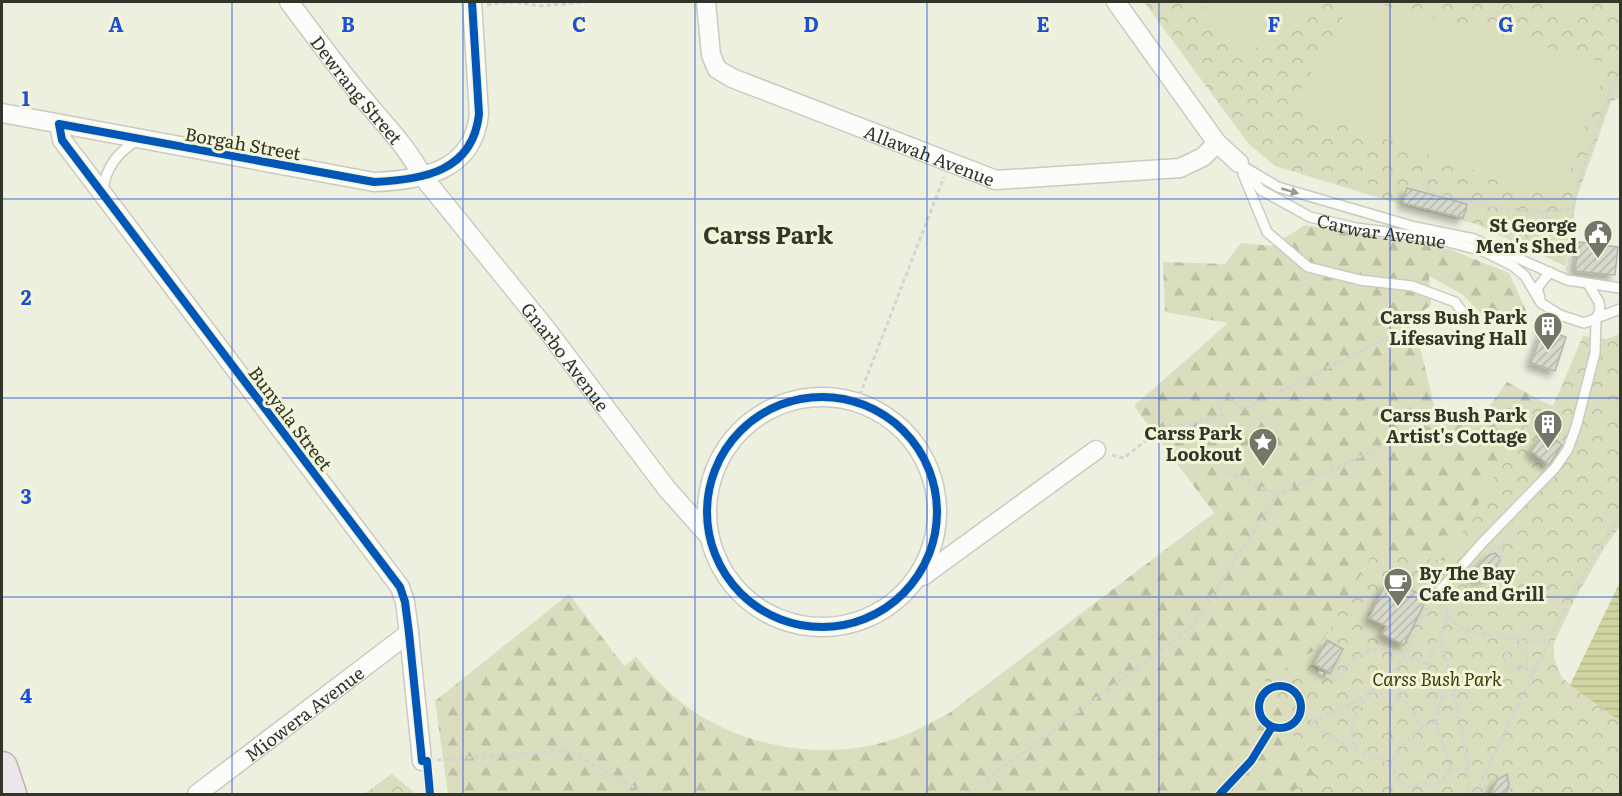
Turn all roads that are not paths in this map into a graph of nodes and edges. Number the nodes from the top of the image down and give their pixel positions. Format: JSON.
{"nodes":[{"id":1,"x":289,"y":2,"type":"edge"},
{"id":2,"x":706,"y":2,"type":"edge"},
{"id":3,"x":1116,"y":2,"type":"edge"},
{"id":4,"x":472,"y":4,"type":"edge"},
{"id":5,"x":2,"y":112,"type":"edge"},
{"id":6,"x":58,"y":124,"type":"junction"},
{"id":7,"x":138,"y":139,"type":"junction"},
{"id":8,"x":1217,"y":143,"type":"junction"},
{"id":9,"x":1239,"y":163,"type":"junction"},
{"id":10,"x":423,"y":177,"type":"junction"},
{"id":11,"x":103,"y":193,"type":"junction"},
{"id":12,"x":1550,"y":272,"type":"junction"},
{"id":13,"x":1588,"y":284,"type":"junction"},
{"id":14,"x":1620,"y":288,"type":"edge"},
{"id":15,"x":1541,"y":303,"type":"junction"},
{"id":16,"x":1620,"y":309,"type":"edge"},
{"id":17,"x":1466,"y":317,"type":"dead end"},
{"id":18,"x":1596,"y":320,"type":"junction"},
{"id":19,"x":1096,"y":450,"type":"road end"},
{"id":20,"x":708,"y":536,"type":"junction"},
{"id":21,"x":919,"y":579,"type":"junction"},
{"id":22,"x":1436,"y":595,"type":"road end"},
{"id":23,"x":409,"y":633,"type":"junction"},
{"id":24,"x":424,"y":761,"type":"road end"},
{"id":25,"x":197,"y":795,"type":"edge"}],
"edges":[{"from":1,"to":10,"type":"street","name":"Dewrang Street"},
{"from":2,"to":8,"type":"street","name":"Allawah Avenue"},
{"from":3,"to":8,"type":"street","name":"Carwar Avenue"},
{"from":4,"to":10,"type":"street","name":"Borgah Street"},
{"from":5,"to":6,"type":"street","name":"Borgah Street"},
{"from":6,"to":7,"type":"street","name":"Borgah Street"},
{"from":6,"to":11,"type":"street","name":"Bunyala Street"},
{"from":7,"to":10,"type":"street","name":"Borgah Street"},
{"from":7,"to":11,"type":"lane"},
{"from":8,"to":9,"type":"street","name":"Carwar Avenue"},
{"from":9,"to":12,"type":"lane","name":"Carwar Avenue","one_way":true},
{"from":9,"to":15,"type":"lane","name":"Carwar Avenue"},
{"from":9,"to":17,"type":"lane"},
{"from":10,"to":20,"type":"street","name":"Gnarbo Avenue"},
{"from":11,"to":23,"type":"street","name":"Bunyala Street"},
{"from":12,"to":13,"type":"lane","name":"Carwar Avenue"},
{"from":12,"to":15,"type":"lane"},
{"from":13,"to":14,"type":"lane","name":"Carwar Avenue"},
{"from":13,"to":18,"type":"lane"},
{"from":15,"to":18,"type":"lane"},
{"from":16,"to":18,"type":"lane"},
{"from":18,"to":22,"type":"lane"},
{"from":19,"to":21,"type":"street","name":"Gnarbo Avenue"},
{"from":20,"to":21,"type":"street","name":"Gnarbo Avenue"},
{"from":20,"to":21,"type":"street","name":"Gnarbo Avenue"},
{"from":23,"to":24,"type":"street","name":"Bunyala Street"},
{"from":23,"to":25,"type":"street","name":"Miowera Avenue"}]}
